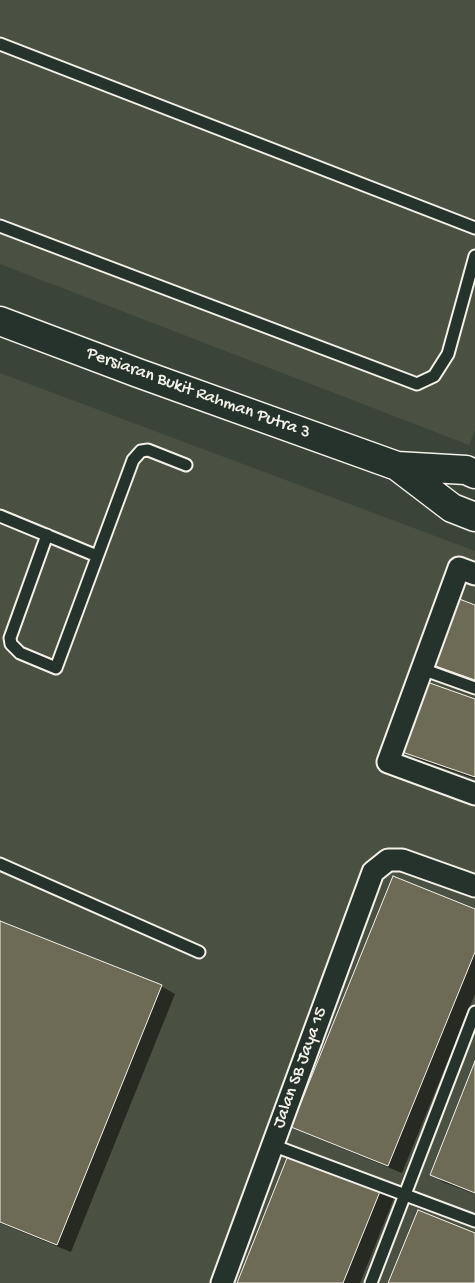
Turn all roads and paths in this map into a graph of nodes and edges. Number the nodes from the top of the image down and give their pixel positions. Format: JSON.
{"nodes":[{"id":1,"x":0,"y":44,"type":"edge"},
{"id":2,"x":0,"y":226,"type":"edge"},
{"id":3,"x":475,"y":228,"type":"edge"},
{"id":4,"x":475,"y":256,"type":"edge"},
{"id":5,"x":0,"y":321,"type":"edge"},
{"id":6,"x":186,"y":465,"type":"dead end"},
{"id":7,"x":397,"y":466,"type":"junction"},
{"id":8,"x":475,"y":474,"type":"edge"},
{"id":9,"x":0,"y":516,"type":"edge"},
{"id":10,"x":475,"y":517,"type":"edge"},
{"id":11,"x":47,"y":535,"type":"junction"},
{"id":12,"x":97,"y":556,"type":"junction"},
{"id":13,"x":467,"y":571,"type":"edge"},
{"id":14,"x":422,"y":669,"type":"junction"},
{"id":15,"x":475,"y":688,"type":"edge"},
{"id":16,"x":475,"y":794,"type":"edge"},
{"id":17,"x":0,"y":864,"type":"edge"},
{"id":18,"x":475,"y":886,"type":"edge"},
{"id":19,"x":198,"y":952,"type":"dead end"},
{"id":20,"x":475,"y":1012,"type":"edge"},
{"id":21,"x":272,"y":1145,"type":"junction"},
{"id":22,"x":405,"y":1195,"type":"junction"},
{"id":23,"x":475,"y":1221,"type":"edge"},
{"id":24,"x":222,"y":1283,"type":"edge"},
{"id":25,"x":371,"y":1283,"type":"edge"}],
"edges":[{"from":1,"to":3,"type":"lane"},
{"from":2,"to":4,"type":"lane"},
{"from":5,"to":7,"type":"main road","name":"Persiaran Bukit Rahman Putra 3"},
{"from":6,"to":12,"type":"lane"},
{"from":7,"to":8,"type":"main road","name":"Persiaran Bukit Rahman Putra 3"},
{"from":7,"to":10,"type":"main road","name":"Persiaran Bukit Rahman Putra 3"},
{"from":9,"to":11,"type":"lane"},
{"from":11,"to":12,"type":"lane"},
{"from":11,"to":12,"type":"lane"},
{"from":13,"to":14,"type":"street"},
{"from":14,"to":15,"type":"lane"},
{"from":14,"to":16,"type":"street"},
{"from":17,"to":19,"type":"lane"},
{"from":18,"to":21,"type":"street","name":"Jalan SB Jaya 15"},
{"from":20,"to":22,"type":"lane"},
{"from":21,"to":22,"type":"lane"},
{"from":21,"to":24,"type":"street","name":"Jalan SB Jaya 15"},
{"from":22,"to":23,"type":"lane"},
{"from":22,"to":25,"type":"lane"}]}
